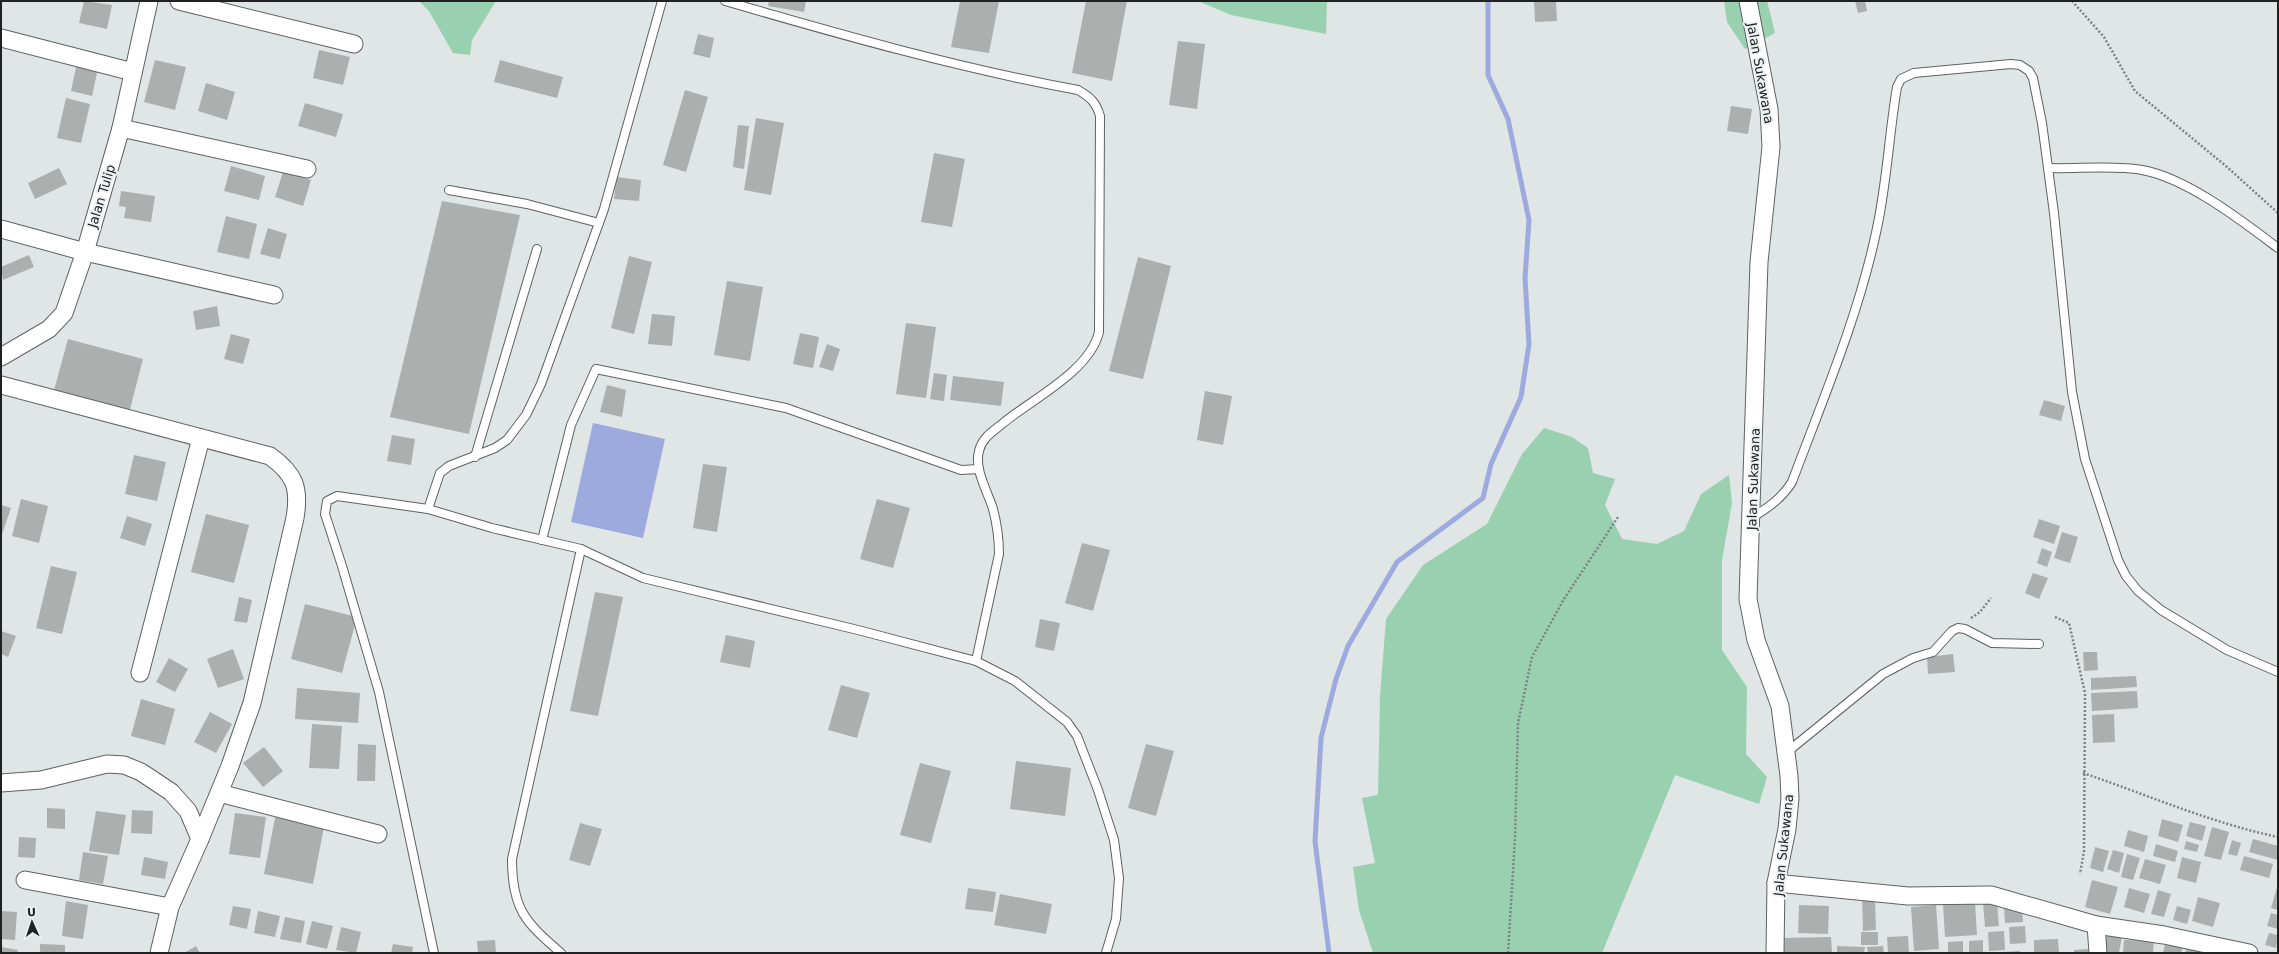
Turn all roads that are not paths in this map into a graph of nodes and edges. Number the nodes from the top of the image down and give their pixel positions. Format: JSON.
{"nodes":[{"id":1,"x":149,"y":1,"type":"edge"},
{"id":2,"x":179,"y":1,"type":"edge"},
{"id":3,"x":662,"y":1,"type":"edge"},
{"id":4,"x":725,"y":1,"type":"edge"},
{"id":5,"x":1748,"y":1,"type":"edge"},
{"id":6,"x":1,"y":38,"type":"edge"},
{"id":7,"x":354,"y":44,"type":"dead end"},
{"id":8,"x":133,"y":72,"type":"junction"},
{"id":9,"x":121,"y":128,"type":"junction"},
{"id":10,"x":2048,"y":168,"type":"junction"},
{"id":11,"x":307,"y":169,"type":"dead end"},
{"id":12,"x":449,"y":190,"type":"dead end"},
{"id":13,"x":599,"y":222,"type":"junction"},
{"id":14,"x":1,"y":229,"type":"edge"},
{"id":15,"x":2278,"y":248,"type":"edge"},
{"id":16,"x":536,"y":249,"type":"dead end"},
{"id":17,"x":85,"y":252,"type":"junction"},
{"id":18,"x":274,"y":295,"type":"dead end"},
{"id":19,"x":1,"y":357,"type":"edge"},
{"id":20,"x":1,"y":385,"type":"edge"},
{"id":21,"x":202,"y":438,"type":"junction"},
{"id":22,"x":475,"y":457,"type":"junction"},
{"id":23,"x":979,"y":469,"type":"junction"},
{"id":24,"x":428,"y":509,"type":"junction"},
{"id":25,"x":1751,"y":518,"type":"junction"},
{"id":26,"x":542,"y":540,"type":"junction"},
{"id":27,"x":581,"y":549,"type":"junction"},
{"id":28,"x":2039,"y":644,"type":"dead end"},
{"id":29,"x":976,"y":661,"type":"junction"},
{"id":30,"x":2278,"y":672,"type":"edge"},
{"id":31,"x":140,"y":673,"type":"dead end"},
{"id":32,"x":1786,"y":753,"type":"junction"},
{"id":33,"x":1,"y":783,"type":"edge"},
{"id":34,"x":219,"y":793,"type":"junction"},
{"id":35,"x":378,"y":834,"type":"dead end"},
{"id":36,"x":200,"y":840,"type":"junction"},
{"id":37,"x":25,"y":880,"type":"dead end"},
{"id":38,"x":1776,"y":883,"type":"junction"},
{"id":39,"x":170,"y":907,"type":"junction"},
{"id":40,"x":2096,"y":926,"type":"junction"},
{"id":41,"x":159,"y":953,"type":"edge"},
{"id":42,"x":434,"y":953,"type":"edge"},
{"id":43,"x":561,"y":953,"type":"edge"},
{"id":44,"x":1106,"y":953,"type":"edge"},
{"id":45,"x":1775,"y":953,"type":"edge"},
{"id":46,"x":2098,"y":953,"type":"edge"},
{"id":47,"x":2249,"y":953,"type":"edge"}],
"edges":[{"from":1,"to":8,"type":"street","name":"Jalan Tulip"},
{"from":2,"to":7,"type":"street"},
{"from":3,"to":13,"type":"lane"},
{"from":4,"to":23,"type":"lane"},
{"from":5,"to":25,"type":"street","name":"Jalan Sukawana"},
{"from":6,"to":8,"type":"street"},
{"from":8,"to":9,"type":"street","name":"Jalan Tulip"},
{"from":9,"to":11,"type":"street"},
{"from":9,"to":17,"type":"street","name":"Jalan Tulip"},
{"from":10,"to":15,"type":"lane"},
{"from":10,"to":25,"type":"lane"},
{"from":10,"to":30,"type":"lane"},
{"from":12,"to":13,"type":"lane"},
{"from":13,"to":22,"type":"lane"},
{"from":14,"to":17,"type":"street"},
{"from":16,"to":22,"type":"lane"},
{"from":17,"to":18,"type":"street"},
{"from":17,"to":19,"type":"street","name":"Jalan Tulip"},
{"from":20,"to":21,"type":"street"},
{"from":21,"to":31,"type":"street"},
{"from":21,"to":34,"type":"street"},
{"from":22,"to":24,"type":"lane"},
{"from":23,"to":26,"type":"lane"},
{"from":23,"to":29,"type":"lane"},
{"from":24,"to":26,"type":"lane"},
{"from":24,"to":42,"type":"lane"},
{"from":25,"to":32,"type":"street","name":"Jalan Sukawana"},
{"from":26,"to":27,"type":"lane"},
{"from":27,"to":29,"type":"lane"},
{"from":27,"to":43,"type":"lane"},
{"from":28,"to":32,"type":"lane"},
{"from":29,"to":44,"type":"lane"},
{"from":32,"to":38,"type":"street","name":"Jalan Sukawana"},
{"from":33,"to":36,"type":"street"},
{"from":34,"to":35,"type":"street"},
{"from":34,"to":36,"type":"street"},
{"from":36,"to":39,"type":"street"},
{"from":37,"to":39,"type":"street"},
{"from":38,"to":40,"type":"street"},
{"from":38,"to":45,"type":"street","name":"Jalan Sukawana"},
{"from":39,"to":41,"type":"street"},
{"from":40,"to":46,"type":"street"},
{"from":40,"to":47,"type":"street"}]}
